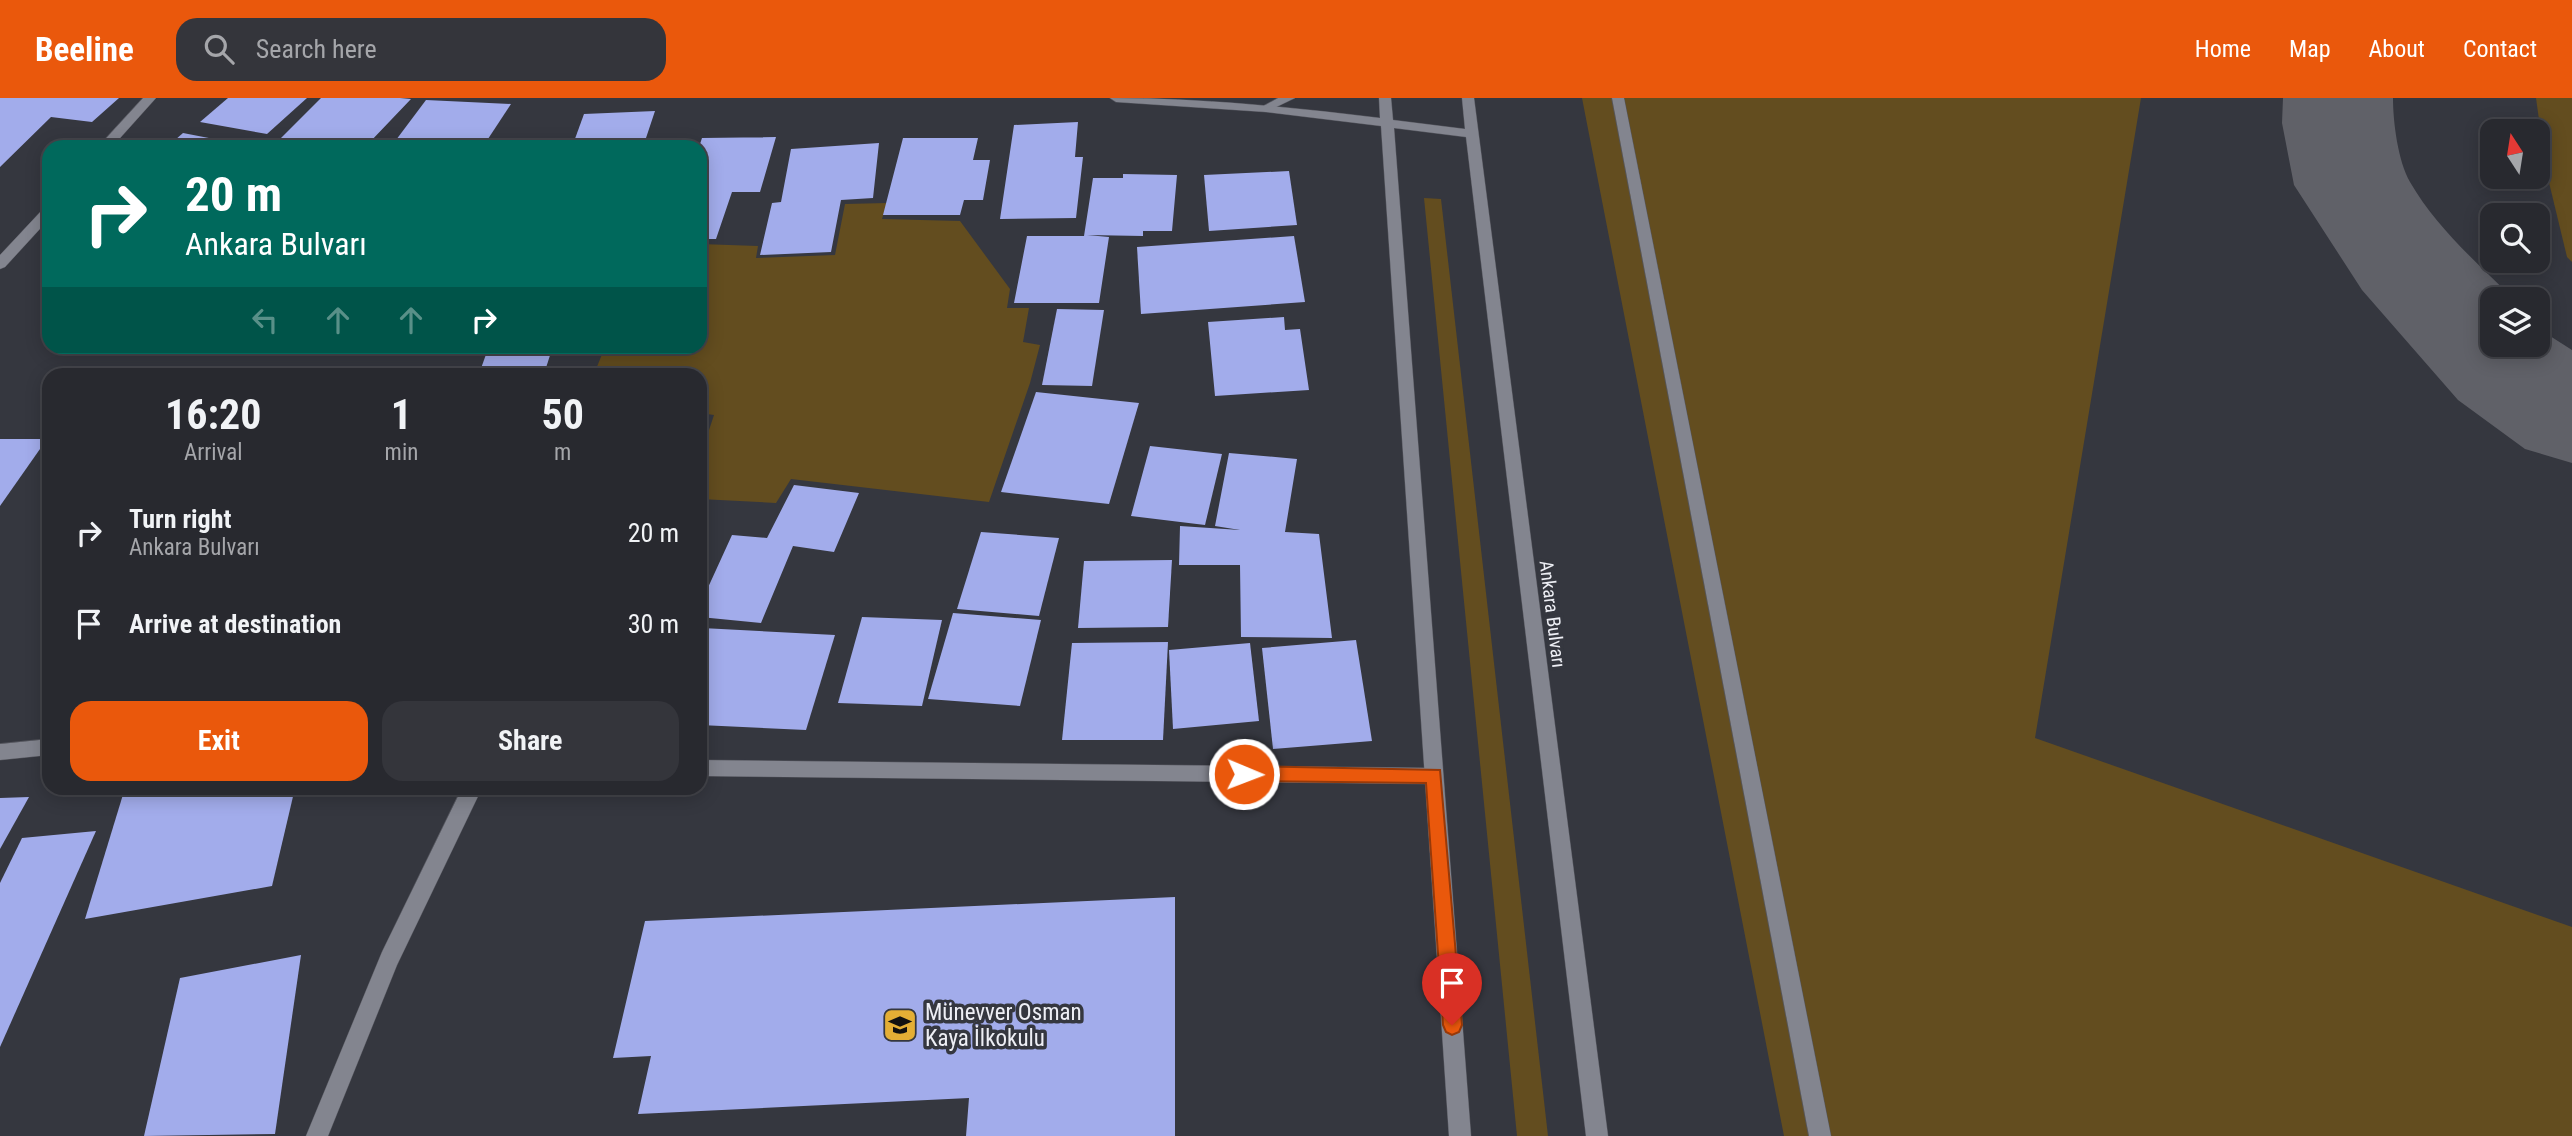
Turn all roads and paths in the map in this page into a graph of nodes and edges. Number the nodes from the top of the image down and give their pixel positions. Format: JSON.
{"nodes":[{"id":1,"x":150,"y":98,"type":"edge"},
{"id":2,"x":1116,"y":98,"type":"edge"},
{"id":3,"x":1289,"y":98,"type":"edge"},
{"id":4,"x":1385,"y":98,"type":"edge"},
{"id":5,"x":1468,"y":98,"type":"edge"},
{"id":6,"x":1618,"y":98,"type":"edge"},
{"id":7,"x":1266,"y":108,"type":"junction"},
{"id":8,"x":1386,"y":124,"type":"junction"},
{"id":9,"x":1472,"y":134,"type":"junction"},
{"id":10,"x":111,"y":140,"type":"edge"},
{"id":11,"x":42,"y":219,"type":"edge"},
{"id":12,"x":0,"y":264,"type":"edge"},
{"id":13,"x":42,"y":748,"type":"edge"},
{"id":14,"x":0,"y":752,"type":"edge"},
{"id":15,"x":707,"y":768,"type":"edge"},
{"id":16,"x":1434,"y":776,"type":"junction"},
{"id":17,"x":468,"y":795,"type":"edge"},
{"id":18,"x":317,"y":1136,"type":"edge"},
{"id":19,"x":1461,"y":1136,"type":"edge"},
{"id":20,"x":1597,"y":1136,"type":"edge"},
{"id":21,"x":1820,"y":1136,"type":"edge"}],
"edges":[{"from":1,"to":10,"type":"main road"},
{"from":2,"to":7,"type":"main road"},
{"from":3,"to":7,"type":"main road"},
{"from":4,"to":8,"type":"main road"},
{"from":5,"to":9,"type":"main road","name":"Ankara Bulvarı"},
{"from":6,"to":21,"type":"main road"},
{"from":7,"to":8,"type":"main road"},
{"from":8,"to":9,"type":"main road"},
{"from":8,"to":16,"type":"main road"},
{"from":9,"to":20,"type":"main road","name":"Ankara Bulvarı"},
{"from":11,"to":12,"type":"main road"},
{"from":13,"to":14,"type":"main road"},
{"from":15,"to":16,"type":"main road"},
{"from":16,"to":19,"type":"main road"},
{"from":17,"to":18,"type":"main road"}]}
